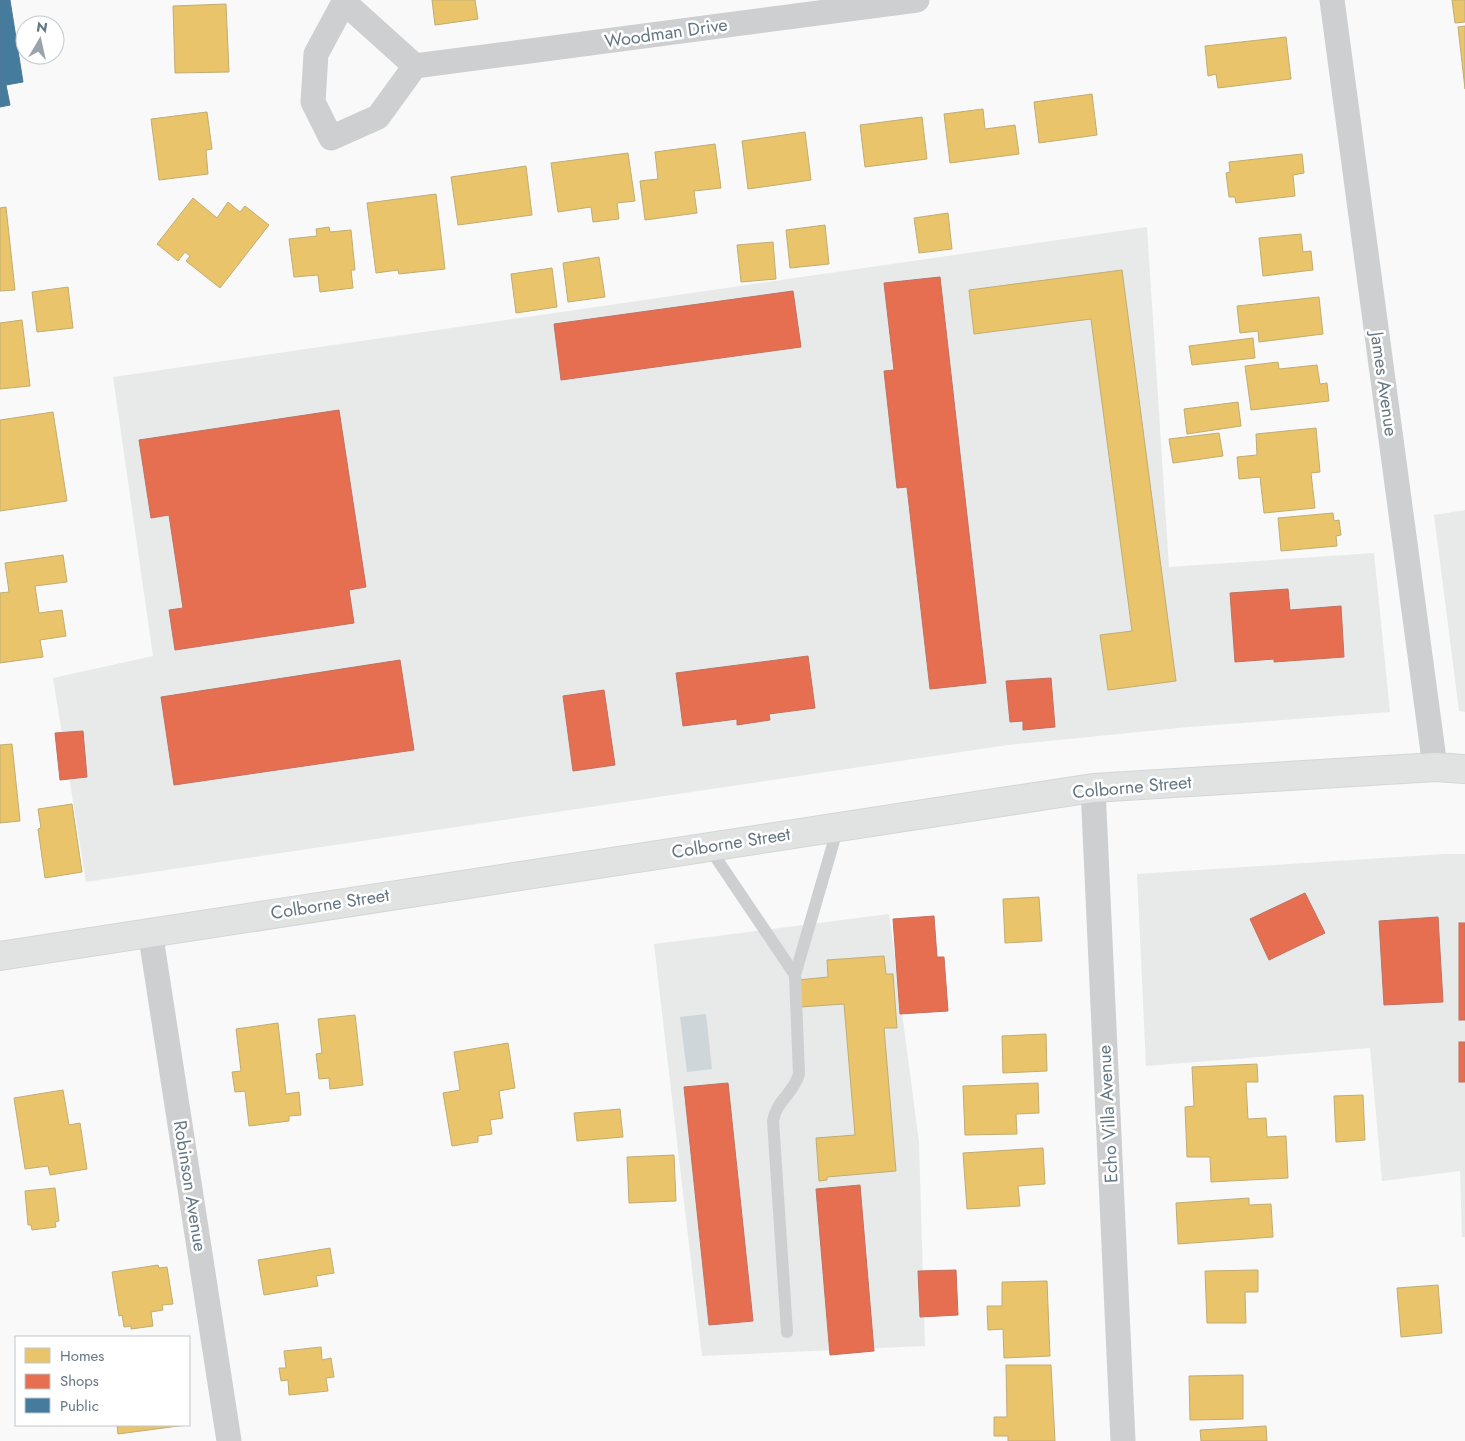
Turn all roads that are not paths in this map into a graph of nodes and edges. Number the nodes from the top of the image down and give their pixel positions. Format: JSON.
{"nodes":[{"id":1,"x":917,"y":0,"type":"edge"},
{"id":2,"x":1332,"y":0,"type":"edge"},
{"id":3,"x":344,"y":1,"type":"edge"},
{"id":4,"x":415,"y":66,"type":"junction"},
{"id":5,"x":1435,"y":767,"type":"junction"},
{"id":6,"x":1465,"y":769,"type":"edge"},
{"id":7,"x":1093,"y":788,"type":"junction"},
{"id":8,"x":838,"y":827,"type":"junction"},
{"id":9,"x":708,"y":846,"type":"junction"},
{"id":10,"x":150,"y":931,"type":"junction"},
{"id":11,"x":0,"y":956,"type":"edge"},
{"id":12,"x":794,"y":975,"type":"junction"},
{"id":13,"x":787,"y":1332,"type":"dead end"},
{"id":14,"x":229,"y":1441,"type":"edge"},
{"id":15,"x":1124,"y":1441,"type":"edge"}],
"edges":[{"from":1,"to":4,"type":"street","name":"Woodman Drive"},
{"from":2,"to":5,"type":"street","name":"James Avenue"},
{"from":3,"to":4,"type":"street"},
{"from":3,"to":4,"type":"street"},
{"from":5,"to":6,"type":"main road","name":"Colborne Street"},
{"from":5,"to":7,"type":"main road","name":"Colborne Street"},
{"from":7,"to":8,"type":"main road","name":"Colborne Street"},
{"from":7,"to":15,"type":"street","name":"Echo Villa Avenue"},
{"from":8,"to":9,"type":"main road","name":"Colborne Street"},
{"from":8,"to":12,"type":"lane"},
{"from":9,"to":10,"type":"main road","name":"Colborne Street"},
{"from":9,"to":12,"type":"lane"},
{"from":10,"to":11,"type":"main road","name":"Colborne Street"},
{"from":10,"to":14,"type":"street","name":"Robinson Avenue"},
{"from":12,"to":13,"type":"lane"}]}
